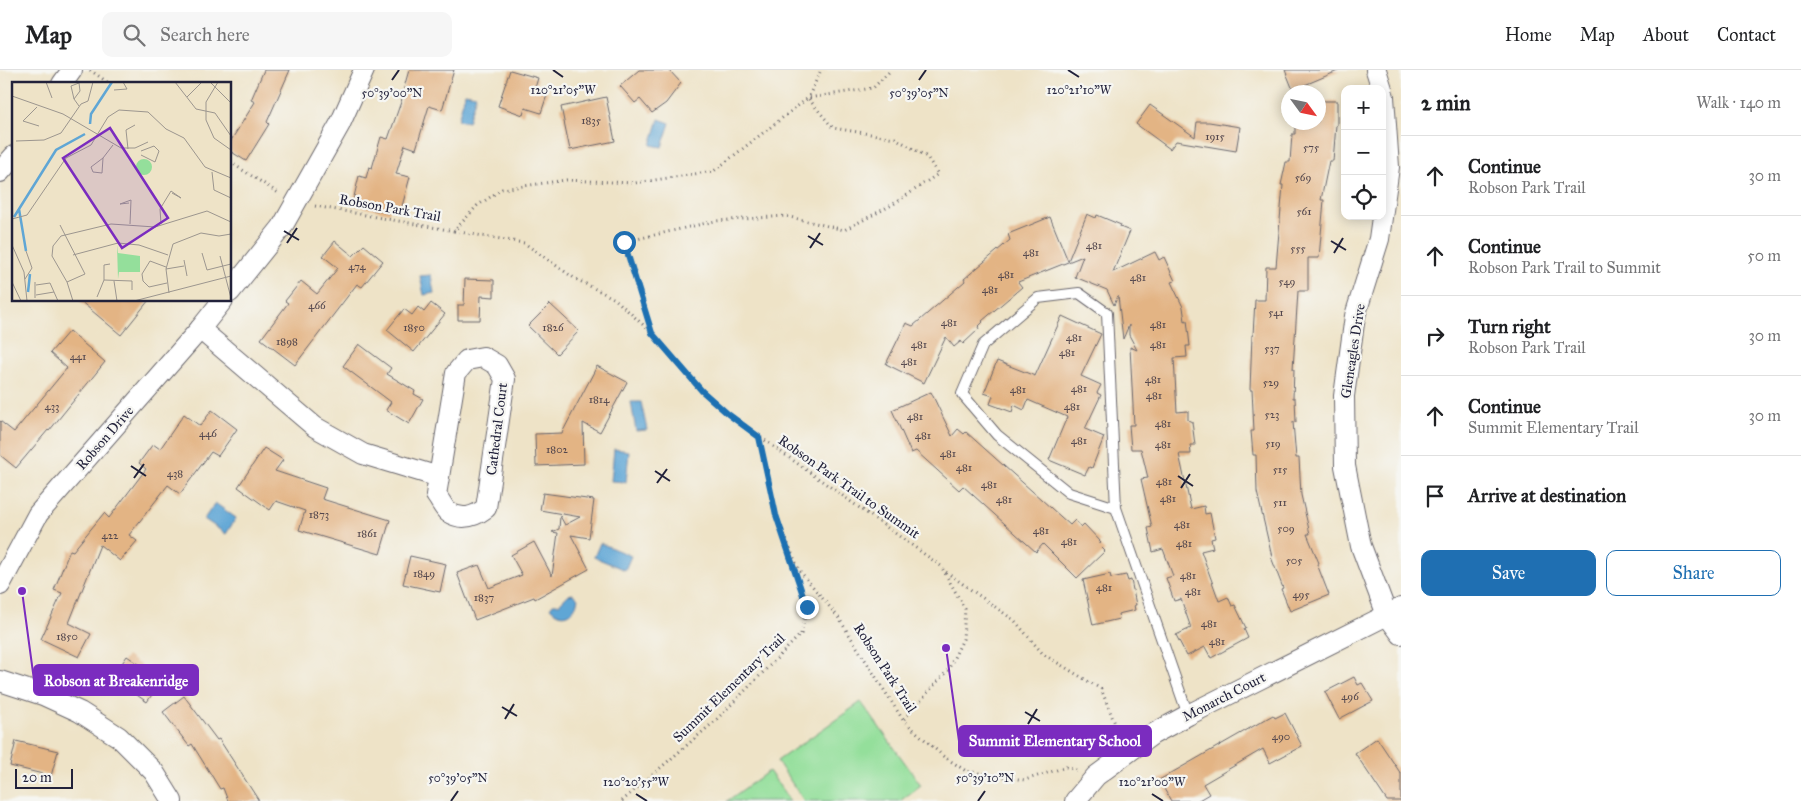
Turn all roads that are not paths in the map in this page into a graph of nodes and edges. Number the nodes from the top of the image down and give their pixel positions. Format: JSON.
{"nodes":[{"id":1,"x":72,"y":70,"type":"edge"},
{"id":2,"x":364,"y":70,"type":"edge"},
{"id":3,"x":1376,"y":70,"type":"edge"},
{"id":4,"x":63,"y":82,"type":"edge"},
{"id":5,"x":1380,"y":85,"type":"edge"},
{"id":6,"x":1386,"y":125,"type":"edge"},
{"id":7,"x":12,"y":158,"type":"edge"},
{"id":8,"x":0,"y":172,"type":"edge"},
{"id":9,"x":231,"y":291,"type":"edge"},
{"id":10,"x":222,"y":301,"type":"edge"},
{"id":11,"x":200,"y":329,"type":"junction"},
{"id":12,"x":439,"y":477,"type":"junction"},
{"id":13,"x":1116,"y":508,"type":"junction"},
{"id":14,"x":0,"y":585,"type":"edge"},
{"id":15,"x":1394,"y":611,"type":"edge"},
{"id":16,"x":1401,"y":634,"type":"edge"},
{"id":17,"x":0,"y":682,"type":"edge"},
{"id":18,"x":1188,"y":715,"type":"junction"},
{"id":19,"x":172,"y":801,"type":"edge"},
{"id":20,"x":1075,"y":801,"type":"edge"}],
"edges":[{"from":1,"to":4,"type":"street"},
{"from":2,"to":9,"type":"street"},
{"from":3,"to":5,"type":"street","name":"Gleneagles Drive"},
{"from":6,"to":15,"type":"street","name":"Gleneagles Drive"},
{"from":7,"to":8,"type":"street"},
{"from":10,"to":11,"type":"street","name":"Robson Drive"},
{"from":11,"to":12,"type":"street"},
{"from":11,"to":14,"type":"street","name":"Robson Drive"},
{"from":12,"to":12,"type":"street","name":"Cathedral Court"},
{"from":13,"to":13,"type":"lane"},
{"from":13,"to":18,"type":"lane"},
{"from":15,"to":16,"type":"street","name":"Gleneagles Drive"},
{"from":15,"to":18,"type":"street","name":"Monarch Court"},
{"from":17,"to":19,"type":"street"},
{"from":18,"to":20,"type":"street","name":"Monarch Court"}]}
